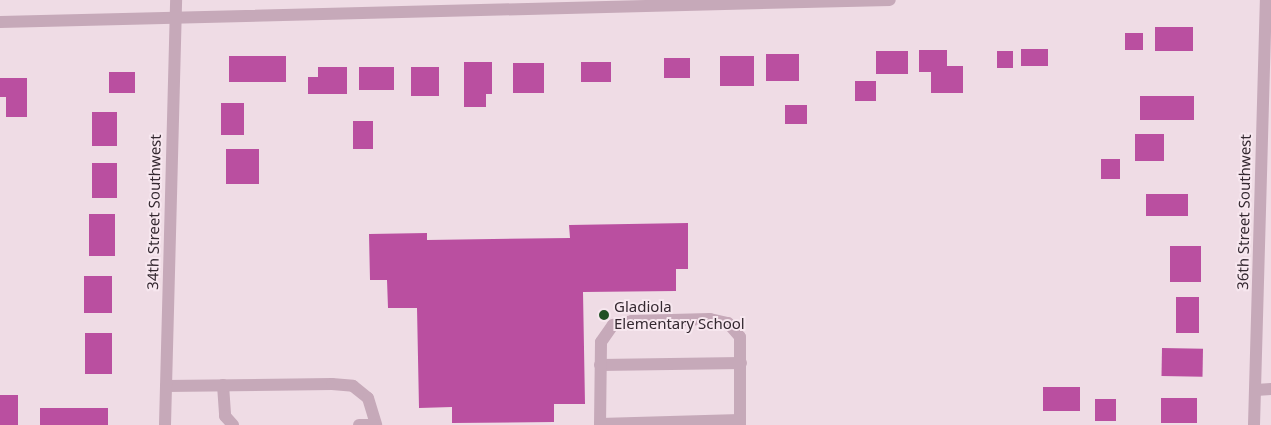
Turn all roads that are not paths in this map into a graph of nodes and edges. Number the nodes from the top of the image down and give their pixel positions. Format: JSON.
{"nodes":[{"id":1,"x":176,"y":0,"type":"edge"},
{"id":2,"x":890,"y":0,"type":"edge"},
{"id":3,"x":1266,"y":0,"type":"edge"},
{"id":4,"x":175,"y":18,"type":"junction"},
{"id":5,"x":0,"y":22,"type":"edge"},
{"id":6,"x":1268,"y":36,"type":"edge"},
{"id":7,"x":741,"y":363,"type":"junction"},
{"id":8,"x":600,"y":365,"type":"junction"},
{"id":9,"x":223,"y":385,"type":"junction"},
{"id":10,"x":166,"y":386,"type":"junction"},
{"id":11,"x":1271,"y":389,"type":"edge"},
{"id":12,"x":1256,"y":390,"type":"junction"},
{"id":13,"x":740,"y":423,"type":"edge"},
{"id":14,"x":600,"y":424,"type":"edge"},
{"id":15,"x":165,"y":425,"type":"edge"},
{"id":16,"x":233,"y":425,"type":"edge"},
{"id":17,"x":359,"y":425,"type":"edge"},
{"id":18,"x":375,"y":425,"type":"edge"},
{"id":19,"x":1254,"y":425,"type":"edge"}],
"edges":[{"from":1,"to":4,"type":"street","name":"34th Street Southwest"},
{"from":2,"to":4,"type":"street"},
{"from":3,"to":6,"type":"street","name":"36th Street Southwest"},
{"from":4,"to":5,"type":"street"},
{"from":4,"to":10,"type":"street","name":"34th Street Southwest"},
{"from":6,"to":12,"type":"street","name":"36th Street Southwest"},
{"from":7,"to":8,"type":"street"},
{"from":7,"to":8,"type":"street"},
{"from":7,"to":13,"type":"street"},
{"from":8,"to":14,"type":"street"},
{"from":9,"to":10,"type":"street"},
{"from":9,"to":16,"type":"street"},
{"from":9,"to":18,"type":"street"},
{"from":10,"to":15,"type":"street","name":"34th Street Southwest"},
{"from":11,"to":12,"type":"street"},
{"from":12,"to":19,"type":"street","name":"36th Street Southwest"},
{"from":13,"to":14,"type":"street"},
{"from":17,"to":18,"type":"street"}]}
